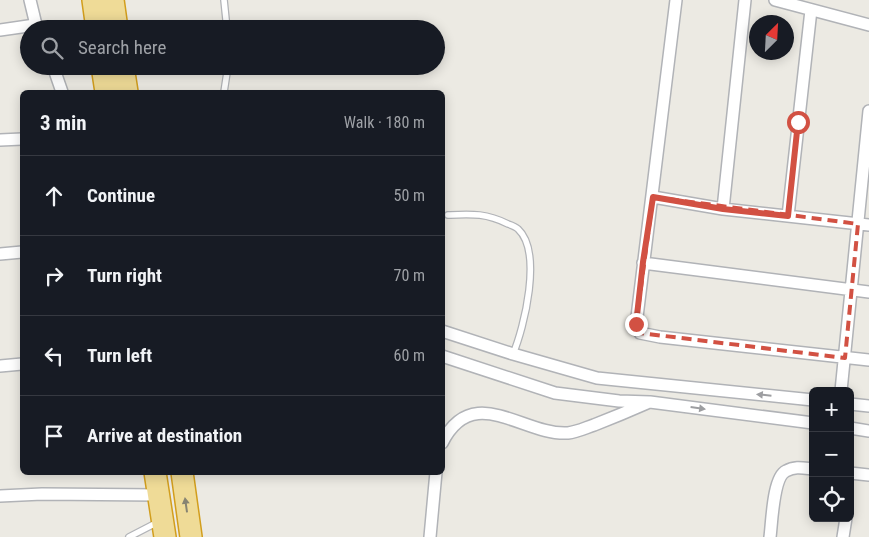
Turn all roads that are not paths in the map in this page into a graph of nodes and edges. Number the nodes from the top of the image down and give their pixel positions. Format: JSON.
{"nodes":[{"id":1,"x":30,"y":0,"type":"edge"},
{"id":2,"x":93,"y":0,"type":"edge"},
{"id":3,"x":113,"y":0,"type":"edge"},
{"id":4,"x":224,"y":0,"type":"edge"},
{"id":5,"x":676,"y":0,"type":"edge"},
{"id":6,"x":745,"y":0,"type":"edge"},
{"id":7,"x":775,"y":0,"type":"edge"},
{"id":8,"x":810,"y":10,"type":"junction"},
{"id":9,"x":34,"y":20,"type":"edge"},
{"id":10,"x":96,"y":20,"type":"edge"},
{"id":11,"x":116,"y":20,"type":"edge"},
{"id":12,"x":226,"y":20,"type":"edge"},
{"id":13,"x":869,"y":25,"type":"edge"},
{"id":14,"x":20,"y":28,"type":"edge"},
{"id":15,"x":0,"y":30,"type":"edge"},
{"id":16,"x":56,"y":75,"type":"edge"},
{"id":17,"x":103,"y":75,"type":"edge"},
{"id":18,"x":124,"y":75,"type":"edge"},
{"id":19,"x":227,"y":75,"type":"edge"},
{"id":20,"x":61,"y":90,"type":"edge"},
{"id":21,"x":106,"y":90,"type":"edge"},
{"id":22,"x":127,"y":90,"type":"edge"},
{"id":23,"x":224,"y":90,"type":"edge"},
{"id":24,"x":869,"y":111,"type":"edge"},
{"id":25,"x":20,"y":139,"type":"edge"},
{"id":26,"x":0,"y":140,"type":"edge"},
{"id":27,"x":867,"y":158,"type":"edge"},
{"id":28,"x":653,"y":197,"type":"junction"},
{"id":29,"x":723,"y":209,"type":"junction"},
{"id":30,"x":448,"y":215,"type":"dead end"},
{"id":31,"x":788,"y":216,"type":"junction"},
{"id":32,"x":863,"y":224,"type":"edge"},
{"id":33,"x":20,"y":252,"type":"edge"},
{"id":34,"x":0,"y":254,"type":"edge"},
{"id":35,"x":643,"y":262,"type":"junction"},
{"id":36,"x":852,"y":290,"type":"junction"},
{"id":37,"x":869,"y":292,"type":"edge"},
{"id":38,"x":445,"y":332,"type":"edge"},
{"id":39,"x":513,"y":354,"type":"junction"},
{"id":40,"x":445,"y":357,"type":"edge"},
{"id":41,"x":845,"y":358,"type":"junction"},
{"id":42,"x":869,"y":360,"type":"edge"},
{"id":43,"x":20,"y":364,"type":"edge"},
{"id":44,"x":0,"y":366,"type":"edge"},
{"id":45,"x":655,"y":384,"type":"junction"},
{"id":46,"x":841,"y":387,"type":"edge"},
{"id":47,"x":809,"y":400,"type":"edge"},
{"id":48,"x":650,"y":402,"type":"junction"},
{"id":49,"x":854,"y":404,"type":"edge"},
{"id":50,"x":869,"y":406,"type":"edge"},
{"id":51,"x":809,"y":422,"type":"edge"},
{"id":52,"x":854,"y":429,"type":"edge"},
{"id":53,"x":869,"y":431,"type":"edge"},
{"id":54,"x":445,"y":439,"type":"edge"},
{"id":55,"x":809,"y":468,"type":"edge"},
{"id":56,"x":155,"y":475,"type":"edge"},
{"id":57,"x":182,"y":475,"type":"edge"},
{"id":58,"x":436,"y":475,"type":"edge"},
{"id":59,"x":869,"y":475,"type":"edge"},
{"id":60,"x":854,"y":476,"type":"edge"},
{"id":61,"x":158,"y":495,"type":"junction"},
{"id":62,"x":0,"y":496,"type":"edge"},
{"id":63,"x":845,"y":522,"type":"edge"},
{"id":64,"x":159,"y":528,"type":"edge"},
{"id":65,"x":129,"y":537,"type":"edge"},
{"id":66,"x":191,"y":537,"type":"edge"},
{"id":67,"x":430,"y":537,"type":"edge"},
{"id":68,"x":770,"y":537,"type":"edge"},
{"id":69,"x":843,"y":537,"type":"edge"}],
"edges":[{"from":1,"to":9,"type":"street"},
{"from":2,"to":10,"type":"highway"},
{"from":3,"to":11,"type":"highway"},
{"from":4,"to":12,"type":"lane"},
{"from":5,"to":28,"type":"street"},
{"from":6,"to":29,"type":"street"},
{"from":7,"to":8,"type":"street"},
{"from":8,"to":13,"type":"street"},
{"from":8,"to":31,"type":"street"},
{"from":14,"to":15,"type":"street"},
{"from":16,"to":20,"type":"street"},
{"from":17,"to":21,"type":"highway"},
{"from":18,"to":22,"type":"highway"},
{"from":19,"to":23,"type":"lane"},
{"from":24,"to":27,"type":"street"},
{"from":25,"to":26,"type":"street"},
{"from":27,"to":32,"type":"street"},
{"from":28,"to":29,"type":"street"},
{"from":28,"to":35,"type":"street"},
{"from":29,"to":31,"type":"street"},
{"from":30,"to":39,"type":"lane"},
{"from":31,"to":32,"type":"street"},
{"from":32,"to":36,"type":"street"},
{"from":33,"to":34,"type":"street"},
{"from":35,"to":36,"type":"street"},
{"from":35,"to":41,"type":"street"},
{"from":36,"to":37,"type":"street"},
{"from":36,"to":41,"type":"street"},
{"from":38,"to":39,"type":"street"},
{"from":39,"to":45,"type":"street"},
{"from":40,"to":48,"type":"street"},
{"from":41,"to":42,"type":"street"},
{"from":41,"to":46,"type":"street"},
{"from":43,"to":44,"type":"street"},
{"from":47,"to":45,"type":"street","one_way":true},
{"from":45,"to":48,"type":"street"},
{"from":48,"to":51,"type":"street","one_way":true},
{"from":48,"to":54,"type":"street"},
{"from":49,"to":50,"type":"street"},
{"from":52,"to":53,"type":"street"},
{"from":55,"to":68,"type":"street"},
{"from":56,"to":61,"type":"highway"},
{"from":66,"to":57,"type":"highway","one_way":true},
{"from":58,"to":67,"type":"street"},
{"from":59,"to":60,"type":"street"},
{"from":61,"to":62,"type":"street"},
{"from":61,"to":64,"type":"highway"},
{"from":63,"to":69,"type":"street"},
{"from":64,"to":65,"type":"lane"}]}
